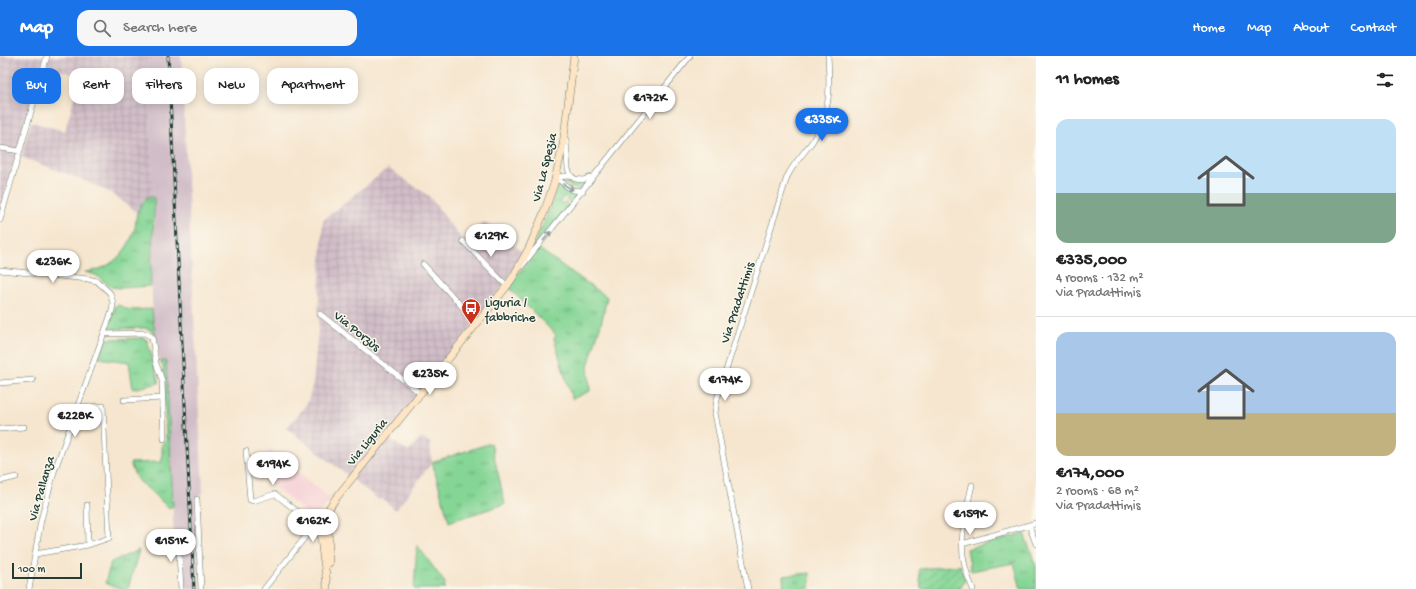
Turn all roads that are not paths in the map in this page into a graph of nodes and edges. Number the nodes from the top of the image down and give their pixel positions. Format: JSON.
{"nodes":[{"id":1,"x":47,"y":56,"type":"edge"},
{"id":2,"x":574,"y":56,"type":"edge"},
{"id":3,"x":690,"y":56,"type":"edge"},
{"id":4,"x":828,"y":56,"type":"edge"},
{"id":5,"x":565,"y":132,"type":"junction"},
{"id":6,"x":0,"y":148,"type":"edge"},
{"id":7,"x":20,"y":151,"type":"junction"},
{"id":8,"x":596,"y":174,"type":"junction"},
{"id":9,"x":571,"y":176,"type":"junction"},
{"id":10,"x":556,"y":177,"type":"junction"},
{"id":11,"x":583,"y":191,"type":"junction"},
{"id":12,"x":0,"y":220,"type":"edge"},
{"id":13,"x":463,"y":241,"type":"dead end"},
{"id":14,"x":423,"y":264,"type":"dead end"},
{"id":15,"x":0,"y":270,"type":"edge"},
{"id":16,"x":513,"y":277,"type":"junction"},
{"id":17,"x":507,"y":286,"type":"junction"},
{"id":18,"x":320,"y":314,"type":"dead end"},
{"id":19,"x":477,"y":323,"type":"junction"},
{"id":20,"x":104,"y":334,"type":"junction"},
{"id":21,"x":32,"y":380,"type":"dead end"},
{"id":22,"x":0,"y":383,"type":"edge"},
{"id":23,"x":420,"y":393,"type":"junction"},
{"id":24,"x":162,"y":398,"type":"junction"},
{"id":25,"x":124,"y":400,"type":"dead end"},
{"id":26,"x":77,"y":408,"type":"junction"},
{"id":27,"x":24,"y":427,"type":"dead end"},
{"id":28,"x":0,"y":429,"type":"edge"},
{"id":29,"x":164,"y":440,"type":"dead end"},
{"id":30,"x":246,"y":451,"type":"dead end"},
{"id":31,"x":16,"y":477,"type":"dead end"},
{"id":32,"x":0,"y":481,"type":"edge"},
{"id":33,"x":972,"y":485,"type":"dead end"},
{"id":34,"x":197,"y":500,"type":"dead end"},
{"id":35,"x":86,"y":505,"type":"dead end"},
{"id":36,"x":1036,"y":523,"type":"edge"},
{"id":37,"x":324,"y":524,"type":"junction"},
{"id":38,"x":1029,"y":524,"type":"junction"},
{"id":39,"x":315,"y":525,"type":"junction"},
{"id":40,"x":308,"y":534,"type":"junction"},
{"id":41,"x":178,"y":536,"type":"dead end"},
{"id":42,"x":962,"y":544,"type":"junction"},
{"id":43,"x":1036,"y":544,"type":"edge"},
{"id":44,"x":88,"y":545,"type":"junction"},
{"id":45,"x":35,"y":554,"type":"junction"},
{"id":46,"x":29,"y":589,"type":"edge"},
{"id":47,"x":181,"y":589,"type":"edge"},
{"id":48,"x":201,"y":589,"type":"edge"},
{"id":49,"x":264,"y":589,"type":"edge"},
{"id":50,"x":328,"y":589,"type":"edge"},
{"id":51,"x":748,"y":589,"type":"edge"},
{"id":52,"x":973,"y":589,"type":"edge"}],
"edges":[{"from":1,"to":7,"type":"street"},
{"from":2,"to":5,"type":"main road","name":"Via La Spezia"},
{"from":3,"to":8,"type":"street","name":"Via Liguria"},
{"from":4,"to":51,"type":"street","name":"Via Pradattimis"},
{"from":5,"to":9,"type":"street"},
{"from":5,"to":10,"type":"main road","name":"Via La Spezia"},
{"from":6,"to":7,"type":"street"},
{"from":7,"to":12,"type":"street"},
{"from":8,"to":9,"type":"street"},
{"from":8,"to":11,"type":"street","name":"Via Liguria"},
{"from":9,"to":10,"type":"street"},
{"from":10,"to":11,"type":"street","one_way":true},
{"from":10,"to":16,"type":"main road","name":"Via La Spezia"},
{"from":16,"to":11,"type":"street","name":"Via Liguria","one_way":true},
{"from":13,"to":17,"type":"street"},
{"from":14,"to":19,"type":"street"},
{"from":15,"to":20,"type":"street","name":"Via Pallanza"},
{"from":16,"to":17,"type":"main road","name":"Via Liguria"},
{"from":17,"to":19,"type":"main road","name":"Via Liguria"},
{"from":18,"to":23,"type":"street","name":"Via Porzùs"},
{"from":19,"to":23,"type":"main road","name":"Via Liguria"},
{"from":20,"to":24,"type":"street"},
{"from":20,"to":26,"type":"street","name":"Via Pallanza"},
{"from":21,"to":22,"type":"street"},
{"from":23,"to":37,"type":"main road","name":"Via Liguria"},
{"from":24,"to":25,"type":"street"},
{"from":24,"to":29,"type":"street"},
{"from":26,"to":44,"type":"street"},
{"from":26,"to":45,"type":"street","name":"Via Pallanza"},
{"from":27,"to":28,"type":"street"},
{"from":30,"to":39,"type":"street"},
{"from":31,"to":32,"type":"street"},
{"from":33,"to":42,"type":"street"},
{"from":34,"to":48,"type":"street"},
{"from":35,"to":44,"type":"street"},
{"from":36,"to":38,"type":"street"},
{"from":37,"to":39,"type":"street"},
{"from":37,"to":40,"type":"street"},
{"from":37,"to":50,"type":"main road"},
{"from":38,"to":42,"type":"street"},
{"from":38,"to":43,"type":"street"},
{"from":39,"to":40,"type":"street"},
{"from":40,"to":49,"type":"street"},
{"from":41,"to":47,"type":"street"},
{"from":42,"to":52,"type":"street"},
{"from":44,"to":45,"type":"street"},
{"from":45,"to":46,"type":"street","name":"Via Pallanza"}]}
